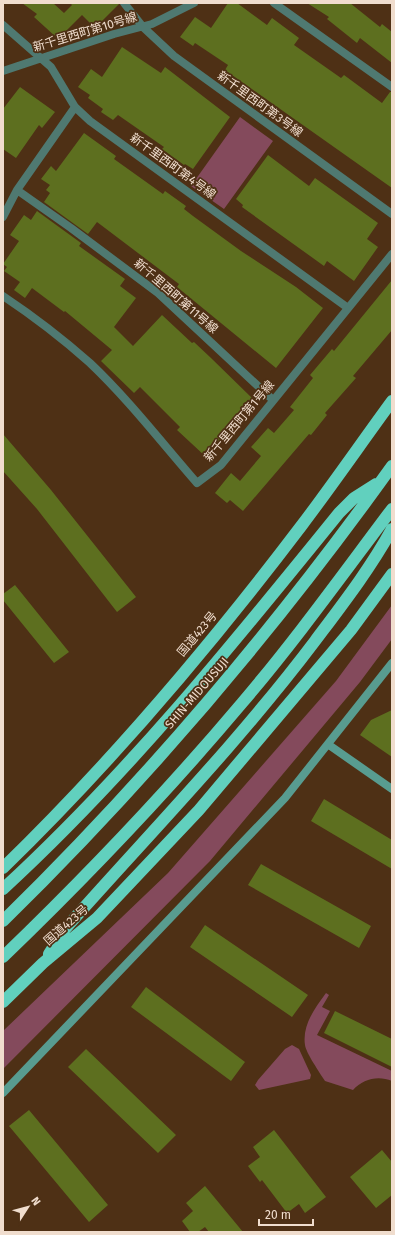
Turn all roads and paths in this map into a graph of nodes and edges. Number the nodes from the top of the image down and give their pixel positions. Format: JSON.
{"nodes":[{"id":1,"x":124,"y":3,"type":"edge"},
{"id":2,"x":194,"y":3,"type":"edge"},
{"id":3,"x":274,"y":3,"type":"edge"},
{"id":4,"x":3,"y":25,"type":"edge"},
{"id":5,"x":143,"y":26,"type":"junction"},
{"id":6,"x":41,"y":58,"type":"junction"},
{"id":7,"x":3,"y":71,"type":"edge"},
{"id":8,"x":392,"y":87,"type":"edge"},
{"id":9,"x":74,"y":107,"type":"junction"},
{"id":10,"x":17,"y":190,"type":"junction"},
{"id":11,"x":392,"y":214,"type":"edge"},
{"id":12,"x":3,"y":217,"type":"edge"},
{"id":13,"x":392,"y":254,"type":"edge"},
{"id":14,"x":3,"y":296,"type":"edge"},
{"id":15,"x":348,"y":308,"type":"junction"},
{"id":16,"x":273,"y":400,"type":"junction"},
{"id":17,"x":392,"y":401,"type":"edge"},
{"id":18,"x":392,"y":466,"type":"edge"},
{"id":19,"x":382,"y":480,"type":"junction"},
{"id":20,"x":392,"y":509,"type":"edge"},
{"id":21,"x":392,"y":529,"type":"edge"},
{"id":22,"x":392,"y":574,"type":"edge"},
{"id":23,"x":392,"y":663,"type":"edge"},
{"id":24,"x":329,"y":745,"type":"junction"},
{"id":25,"x":392,"y":789,"type":"edge"},
{"id":26,"x":3,"y":868,"type":"edge"},
{"id":27,"x":3,"y":889,"type":"edge"},
{"id":28,"x":3,"y":921,"type":"edge"},
{"id":29,"x":3,"y":956,"type":"edge"},
{"id":30,"x":43,"y":963,"type":"junction"},
{"id":31,"x":3,"y":1002,"type":"edge"},
{"id":32,"x":3,"y":1093,"type":"edge"}],
"edges":[{"from":1,"to":5,"type":"street","name":"新千里西町第3号線"},
{"from":2,"to":5,"type":"street","name":"新千里西町第10号線"},
{"from":3,"to":8,"type":"street"},
{"from":4,"to":6,"type":"street","name":"新千里西町第4号線"},
{"from":5,"to":6,"type":"street","name":"新千里西町第10号線"},
{"from":5,"to":11,"type":"street","name":"新千里西町第3号線"},
{"from":6,"to":7,"type":"street","name":"新千里西町第10号線"},
{"from":6,"to":9,"type":"street","name":"新千里西町第4号線"},
{"from":9,"to":10,"type":"street"},
{"from":9,"to":15,"type":"street","name":"新千里西町第4号線"},
{"from":10,"to":12,"type":"street"},
{"from":10,"to":16,"type":"street","name":"新千里西町第11号線"},
{"from":13,"to":15,"type":"street","name":"新千里西町第1号線"},
{"from":14,"to":16,"type":"street","name":"新千里西町第1号線"},
{"from":15,"to":16,"type":"street","name":"新千里西町第1号線"},
{"from":17,"to":26,"type":"highway","name":"国道423号"},
{"from":18,"to":19,"type":"highway","name":"SHIN-MIDOUSUJI"},
{"from":19,"to":27,"type":"highway"},
{"from":19,"to":28,"type":"highway","name":"SHIN-MIDOUSUJI"},
{"from":20,"to":29,"type":"highway"},
{"from":21,"to":30,"type":"highway"},
{"from":22,"to":30,"type":"highway","name":"国道423号"},
{"from":23,"to":24,"type":"street"},
{"from":24,"to":25,"type":"street"},
{"from":24,"to":32,"type":"street"},
{"from":30,"to":31,"type":"highway","name":"国道423号"}]}
